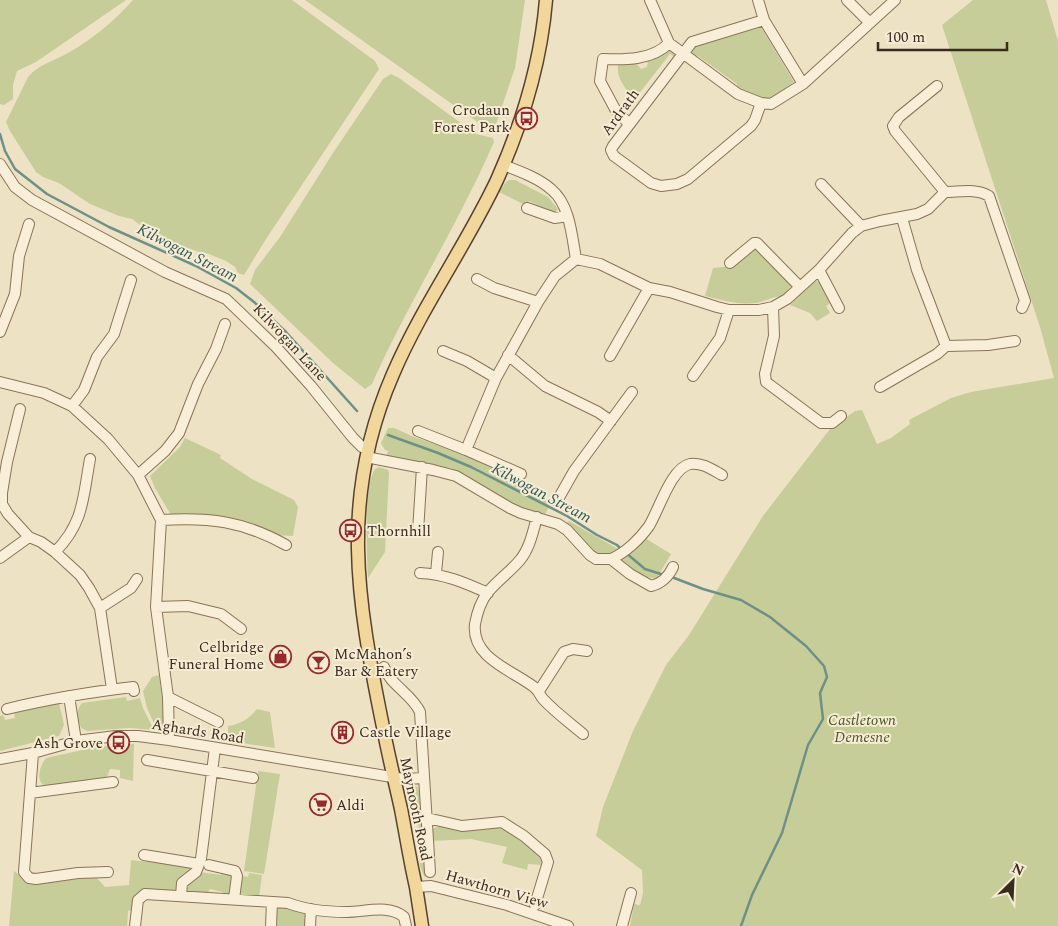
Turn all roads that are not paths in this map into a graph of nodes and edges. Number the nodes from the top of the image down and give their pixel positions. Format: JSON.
{"nodes":[{"id":1,"x":546,"y":0,"type":"edge"},
{"id":2,"x":650,"y":0,"type":"edge"},
{"id":3,"x":758,"y":0,"type":"edge"},
{"id":4,"x":847,"y":0,"type":"edge"},
{"id":5,"x":895,"y":0,"type":"edge"},
{"id":6,"x":764,"y":20,"type":"junction"},
{"id":7,"x":870,"y":22,"type":"junction"},
{"id":8,"x":669,"y":43,"type":"junction"},
{"id":9,"x":683,"y":53,"type":"junction"},
{"id":10,"x":803,"y":84,"type":"junction"},
{"id":11,"x":937,"y":86,"type":"dead end"},
{"id":12,"x":761,"y":103,"type":"junction"},
{"id":13,"x":629,"y":124,"type":"junction"},
{"id":14,"x":0,"y":164,"type":"edge"},
{"id":15,"x":503,"y":165,"type":"junction"},
{"id":16,"x":821,"y":184,"type":"dead end"},
{"id":17,"x":946,"y":192,"type":"junction"},
{"id":18,"x":527,"y":208,"type":"dead end"},
{"id":19,"x":567,"y":216,"type":"junction"},
{"id":20,"x":902,"y":218,"type":"junction"},
{"id":21,"x":29,"y":224,"type":"dead end"},
{"id":22,"x":861,"y":226,"type":"junction"},
{"id":23,"x":576,"y":259,"type":"junction"},
{"id":24,"x":730,"y":263,"type":"dead end"},
{"id":25,"x":819,"y":270,"type":"junction"},
{"id":26,"x":477,"y":279,"type":"dead end"},
{"id":27,"x":131,"y":280,"type":"dead end"},
{"id":28,"x":800,"y":287,"type":"junction"},
{"id":29,"x":649,"y":288,"type":"junction"},
{"id":30,"x":538,"y":302,"type":"junction"},
{"id":31,"x":773,"y":307,"type":"junction"},
{"id":32,"x":839,"y":308,"type":"dead end"},
{"id":33,"x":1022,"y":308,"type":"dead end"},
{"id":34,"x":729,"y":310,"type":"junction"},
{"id":35,"x":225,"y":324,"type":"dead end"},
{"id":36,"x":0,"y":332,"type":"edge"},
{"id":37,"x":1015,"y":341,"type":"dead end"},
{"id":38,"x":946,"y":346,"type":"junction"},
{"id":39,"x":443,"y":351,"type":"dead end"},
{"id":40,"x":508,"y":356,"type":"junction"},
{"id":41,"x":610,"y":356,"type":"dead end"},
{"id":42,"x":693,"y":376,"type":"dead end"},
{"id":43,"x":496,"y":378,"type":"junction"},
{"id":44,"x":0,"y":382,"type":"edge"},
{"id":45,"x":880,"y":387,"type":"dead end"},
{"id":46,"x":632,"y":392,"type":"dead end"},
{"id":47,"x":72,"y":406,"type":"junction"},
{"id":48,"x":20,"y":409,"type":"dead end"},
{"id":49,"x":841,"y":416,"type":"dead end"},
{"id":50,"x":611,"y":421,"type":"junction"},
{"id":51,"x":418,"y":431,"type":"dead end"},
{"id":52,"x":466,"y":450,"type":"junction"},
{"id":53,"x":367,"y":453,"type":"junction"},
{"id":54,"x":90,"y":458,"type":"dead end"},
{"id":55,"x":422,"y":468,"type":"junction"},
{"id":56,"x":521,"y":474,"type":"dead end"},
{"id":57,"x":716,"y":474,"type":"dead end"},
{"id":58,"x":138,"y":475,"type":"junction"},
{"id":59,"x":557,"y":501,"type":"dead end"},
{"id":60,"x":537,"y":517,"type":"junction"},
{"id":61,"x":161,"y":520,"type":"junction"},
{"id":62,"x":418,"y":532,"type":"dead end"},
{"id":63,"x":29,"y":537,"type":"junction"},
{"id":64,"x":286,"y":545,"type":"dead end"},
{"id":65,"x":55,"y":552,"type":"junction"},
{"id":66,"x":438,"y":552,"type":"dead end"},
{"id":67,"x":0,"y":558,"type":"edge"},
{"id":68,"x":612,"y":559,"type":"junction"},
{"id":69,"x":420,"y":573,"type":"dead end"},
{"id":70,"x":436,"y":573,"type":"junction"},
{"id":71,"x":669,"y":573,"type":"dead end"},
{"id":72,"x":137,"y":579,"type":"dead end"},
{"id":73,"x":488,"y":593,"type":"junction"},
{"id":74,"x":156,"y":607,"type":"junction"},
{"id":75,"x":100,"y":608,"type":"junction"},
{"id":76,"x":241,"y":629,"type":"dead end"},
{"id":77,"x":587,"y":651,"type":"dead end"},
{"id":78,"x":384,"y":667,"type":"dead end"},
{"id":79,"x":112,"y":689,"type":"junction"},
{"id":80,"x":134,"y":691,"type":"dead end"},
{"id":81,"x":539,"y":691,"type":"junction"},
{"id":82,"x":69,"y":696,"type":"junction"},
{"id":83,"x":168,"y":697,"type":"junction"},
{"id":84,"x":7,"y":709,"type":"dead end"},
{"id":85,"x":218,"y":722,"type":"dead end"},
{"id":86,"x":583,"y":734,"type":"dead end"},
{"id":87,"x":76,"y":740,"type":"junction"},
{"id":88,"x":169,"y":740,"type":"junction"},
{"id":89,"x":215,"y":748,"type":"junction"},
{"id":90,"x":33,"y":752,"type":"junction"},
{"id":91,"x":0,"y":759,"type":"edge"},
{"id":92,"x":147,"y":760,"type":"dead end"},
{"id":93,"x":211,"y":772,"type":"junction"},
{"id":94,"x":393,"y":777,"type":"junction"},
{"id":95,"x":253,"y":778,"type":"dead end"},
{"id":96,"x":424,"y":778,"type":"junction"},
{"id":97,"x":113,"y":782,"type":"dead end"},
{"id":98,"x":30,"y":793,"type":"junction"},
{"id":99,"x":427,"y":818,"type":"junction"},
{"id":100,"x":144,"y":855,"type":"dead end"},
{"id":101,"x":204,"y":865,"type":"junction"},
{"id":102,"x":108,"y":872,"type":"dead end"},
{"id":103,"x":430,"y":872,"type":"dead end"},
{"id":104,"x":416,"y":887,"type":"junction"},
{"id":105,"x":631,"y":893,"type":"dead end"},
{"id":106,"x":181,"y":896,"type":"junction"},
{"id":107,"x":234,"y":899,"type":"junction"},
{"id":108,"x":272,"y":902,"type":"junction"},
{"id":109,"x":535,"y":906,"type":"dead end"},
{"id":110,"x":311,"y":909,"type":"junction"},
{"id":111,"x":135,"y":926,"type":"edge"},
{"id":112,"x":271,"y":926,"type":"edge"},
{"id":113,"x":310,"y":926,"type":"edge"},
{"id":114,"x":406,"y":926,"type":"edge"},
{"id":115,"x":422,"y":926,"type":"edge"},
{"id":116,"x":568,"y":926,"type":"edge"},
{"id":117,"x":622,"y":926,"type":"edge"}],
"edges":[{"from":1,"to":15,"type":"main road","name":"Maynooth Road"},
{"from":2,"to":8,"type":"street"},
{"from":3,"to":6,"type":"street"},
{"from":4,"to":7,"type":"street"},
{"from":5,"to":7,"type":"street"},
{"from":6,"to":9,"type":"street","name":"Ardrath"},
{"from":6,"to":10,"type":"street"},
{"from":7,"to":10,"type":"street"},
{"from":8,"to":9,"type":"street"},
{"from":8,"to":13,"type":"street"},
{"from":9,"to":12,"type":"street"},
{"from":9,"to":13,"type":"street","name":"Ardrath"},
{"from":10,"to":12,"type":"street"},
{"from":11,"to":17,"type":"street"},
{"from":12,"to":13,"type":"street","name":"Ardrath"},
{"from":14,"to":53,"type":"street","name":"Kilwogan Lane"},
{"from":15,"to":19,"type":"street"},
{"from":15,"to":53,"type":"main road","name":"Maynooth Road"},
{"from":16,"to":22,"type":"street"},
{"from":17,"to":20,"type":"street"},
{"from":17,"to":33,"type":"street"},
{"from":18,"to":19,"type":"street"},
{"from":19,"to":23,"type":"street"},
{"from":20,"to":22,"type":"street"},
{"from":20,"to":38,"type":"street"},
{"from":21,"to":36,"type":"street"},
{"from":22,"to":25,"type":"street"},
{"from":23,"to":29,"type":"street"},
{"from":23,"to":30,"type":"street"},
{"from":24,"to":28,"type":"street"},
{"from":25,"to":28,"type":"street"},
{"from":25,"to":32,"type":"street"},
{"from":26,"to":30,"type":"street"},
{"from":27,"to":47,"type":"street"},
{"from":28,"to":31,"type":"street"},
{"from":29,"to":34,"type":"street"},
{"from":29,"to":41,"type":"street"},
{"from":30,"to":40,"type":"street"},
{"from":31,"to":34,"type":"street"},
{"from":31,"to":49,"type":"street"},
{"from":34,"to":42,"type":"street"},
{"from":35,"to":58,"type":"street"},
{"from":37,"to":38,"type":"street"},
{"from":38,"to":45,"type":"street"},
{"from":39,"to":43,"type":"street"},
{"from":40,"to":43,"type":"street"},
{"from":40,"to":50,"type":"street"},
{"from":43,"to":52,"type":"street"},
{"from":44,"to":47,"type":"street"},
{"from":46,"to":50,"type":"street"},
{"from":47,"to":58,"type":"street"},
{"from":48,"to":63,"type":"street"},
{"from":50,"to":59,"type":"street"},
{"from":51,"to":52,"type":"street"},
{"from":52,"to":56,"type":"street"},
{"from":53,"to":55,"type":"street"},
{"from":53,"to":94,"type":"main road","name":"Maynooth Road"},
{"from":54,"to":65,"type":"street"},
{"from":55,"to":60,"type":"street"},
{"from":55,"to":62,"type":"street"},
{"from":57,"to":68,"type":"street"},
{"from":58,"to":61,"type":"street"},
{"from":60,"to":68,"type":"street"},
{"from":60,"to":73,"type":"street"},
{"from":61,"to":64,"type":"street"},
{"from":61,"to":74,"type":"street"},
{"from":63,"to":65,"type":"street"},
{"from":63,"to":67,"type":"street"},
{"from":65,"to":75,"type":"street"},
{"from":66,"to":70,"type":"street"},
{"from":68,"to":71,"type":"street"},
{"from":69,"to":70,"type":"street"},
{"from":70,"to":73,"type":"street"},
{"from":72,"to":75,"type":"street"},
{"from":73,"to":81,"type":"street"},
{"from":74,"to":76,"type":"street"},
{"from":74,"to":83,"type":"street"},
{"from":75,"to":79,"type":"street"},
{"from":77,"to":81,"type":"street"},
{"from":78,"to":96,"type":"street"},
{"from":79,"to":80,"type":"street"},
{"from":79,"to":82,"type":"street"},
{"from":81,"to":86,"type":"street"},
{"from":82,"to":84,"type":"street"},
{"from":82,"to":87,"type":"street"},
{"from":83,"to":85,"type":"street"},
{"from":83,"to":88,"type":"street"},
{"from":87,"to":88,"type":"street","name":"Aghards Road"},
{"from":87,"to":90,"type":"street","name":"Aghards Road"},
{"from":88,"to":89,"type":"street","name":"Aghards Road"},
{"from":89,"to":93,"type":"street"},
{"from":89,"to":94,"type":"street","name":"Aghards Road"},
{"from":90,"to":91,"type":"street","name":"Aghards Road"},
{"from":90,"to":98,"type":"street"},
{"from":92,"to":93,"type":"street"},
{"from":93,"to":95,"type":"street"},
{"from":93,"to":101,"type":"street"},
{"from":94,"to":96,"type":"street","name":"Aghards Road"},
{"from":94,"to":104,"type":"main road","name":"Maynooth Road"},
{"from":96,"to":99,"type":"street"},
{"from":97,"to":98,"type":"street"},
{"from":98,"to":102,"type":"street"},
{"from":99,"to":103,"type":"street"},
{"from":99,"to":109,"type":"street"},
{"from":100,"to":101,"type":"street"},
{"from":101,"to":106,"type":"street"},
{"from":101,"to":107,"type":"street"},
{"from":104,"to":115,"type":"main road","name":"Maynooth Road"},
{"from":104,"to":116,"type":"street","name":"Hawthorn View"},
{"from":105,"to":117,"type":"street"},
{"from":106,"to":107,"type":"street"},
{"from":106,"to":111,"type":"street"},
{"from":107,"to":108,"type":"street"},
{"from":108,"to":110,"type":"street"},
{"from":108,"to":112,"type":"street"},
{"from":110,"to":113,"type":"street"},
{"from":110,"to":114,"type":"street"}]}
